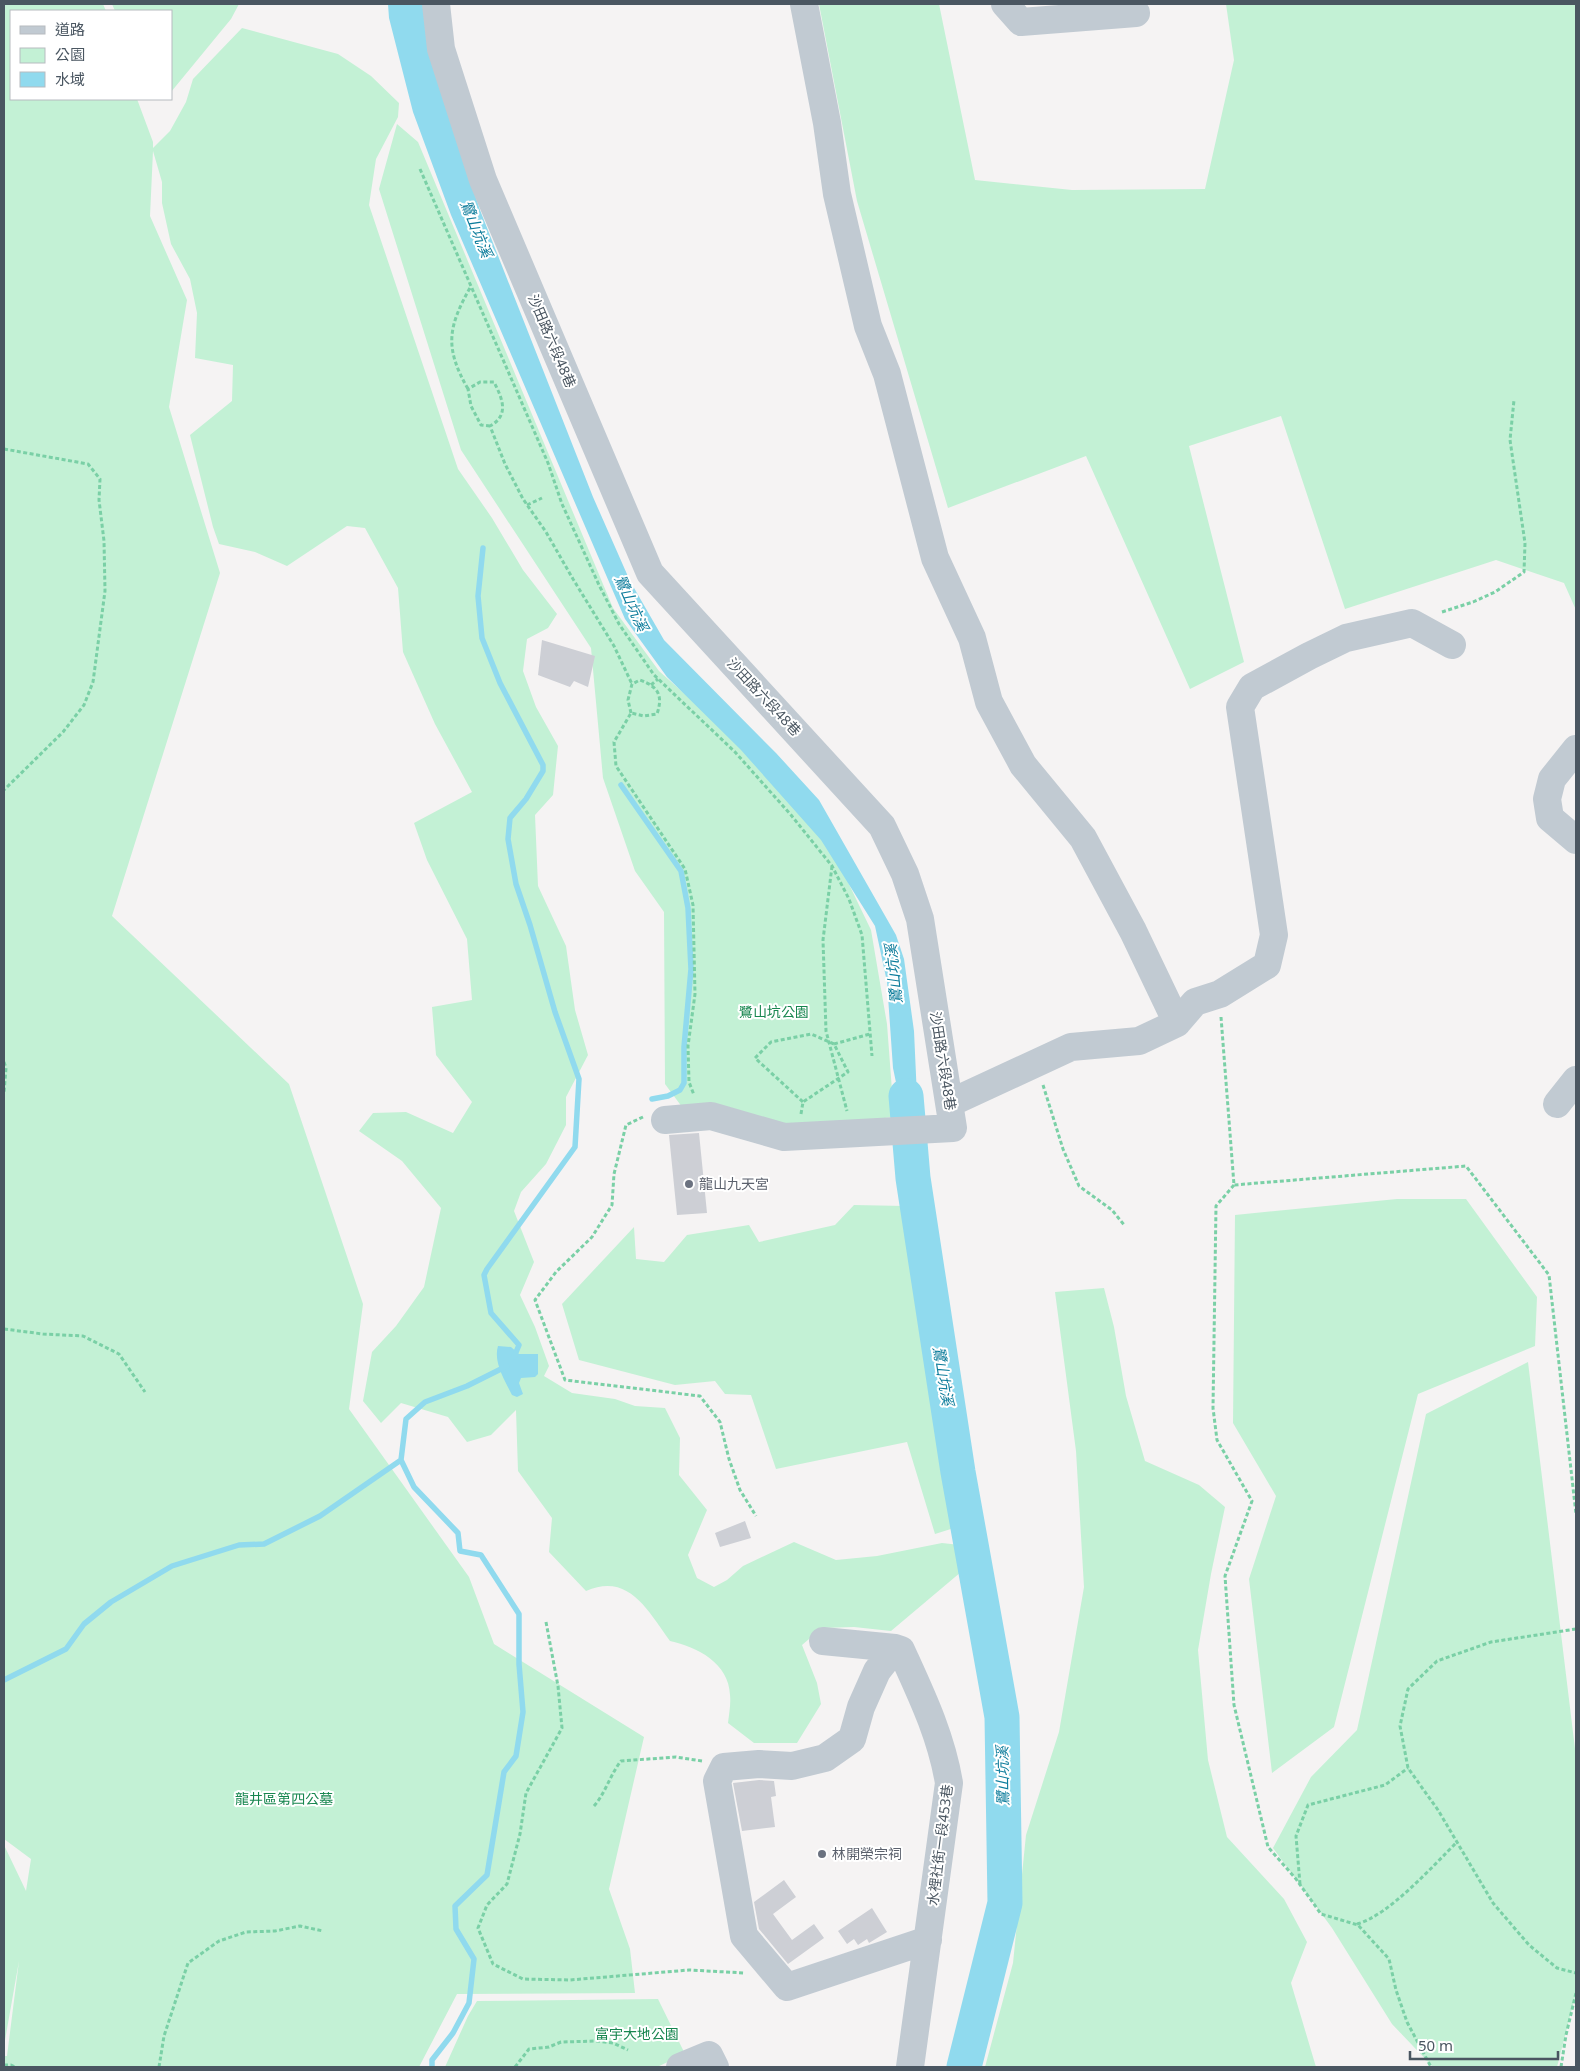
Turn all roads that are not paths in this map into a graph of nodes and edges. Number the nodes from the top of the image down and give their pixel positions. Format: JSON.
{"nodes":[{"id":1,"x":436,"y":4,"type":"edge"},
{"id":2,"x":804,"y":4,"type":"edge"},
{"id":3,"x":1005,"y":4,"type":"edge"},
{"id":4,"x":1136,"y":13,"type":"dead end"},
{"id":5,"x":1452,"y":645,"type":"dead end"},
{"id":6,"x":1576,"y":749,"type":"edge"},
{"id":7,"x":1576,"y":840,"type":"edge"},
{"id":8,"x":1177,"y":1023,"type":"junction"},
{"id":9,"x":1576,"y":1080,"type":"edge"},
{"id":10,"x":1557,"y":1104,"type":"dead end"},
{"id":11,"x":952,"y":1115,"type":"junction"},
{"id":12,"x":666,"y":1120,"type":"road end"},
{"id":13,"x":822,"y":1641,"type":"dead end"},
{"id":14,"x":895,"y":1648,"type":"junction"},
{"id":15,"x":928,"y":1940,"type":"junction"},
{"id":16,"x":680,"y":2067,"type":"edge"},
{"id":17,"x":715,"y":2067,"type":"edge"},
{"id":18,"x":910,"y":2067,"type":"edge"}],
"edges":[{"from":1,"to":11,"type":"street","name":"沙田路六段48巷"},
{"from":2,"to":8,"type":"street"},
{"from":3,"to":4,"type":"street"},
{"from":5,"to":8,"type":"street"},
{"from":6,"to":7,"type":"street"},
{"from":8,"to":11,"type":"street"},
{"from":9,"to":10,"type":"street"},
{"from":11,"to":12,"type":"street","name":"沙田路六段48巷"},
{"from":13,"to":14,"type":"street"},
{"from":14,"to":15,"type":"street","name":"水裡社街一段453巷"},
{"from":14,"to":15,"type":"street"},
{"from":15,"to":18,"type":"street","name":"水裡社街一段453巷"},
{"from":16,"to":17,"type":"street"}]}
